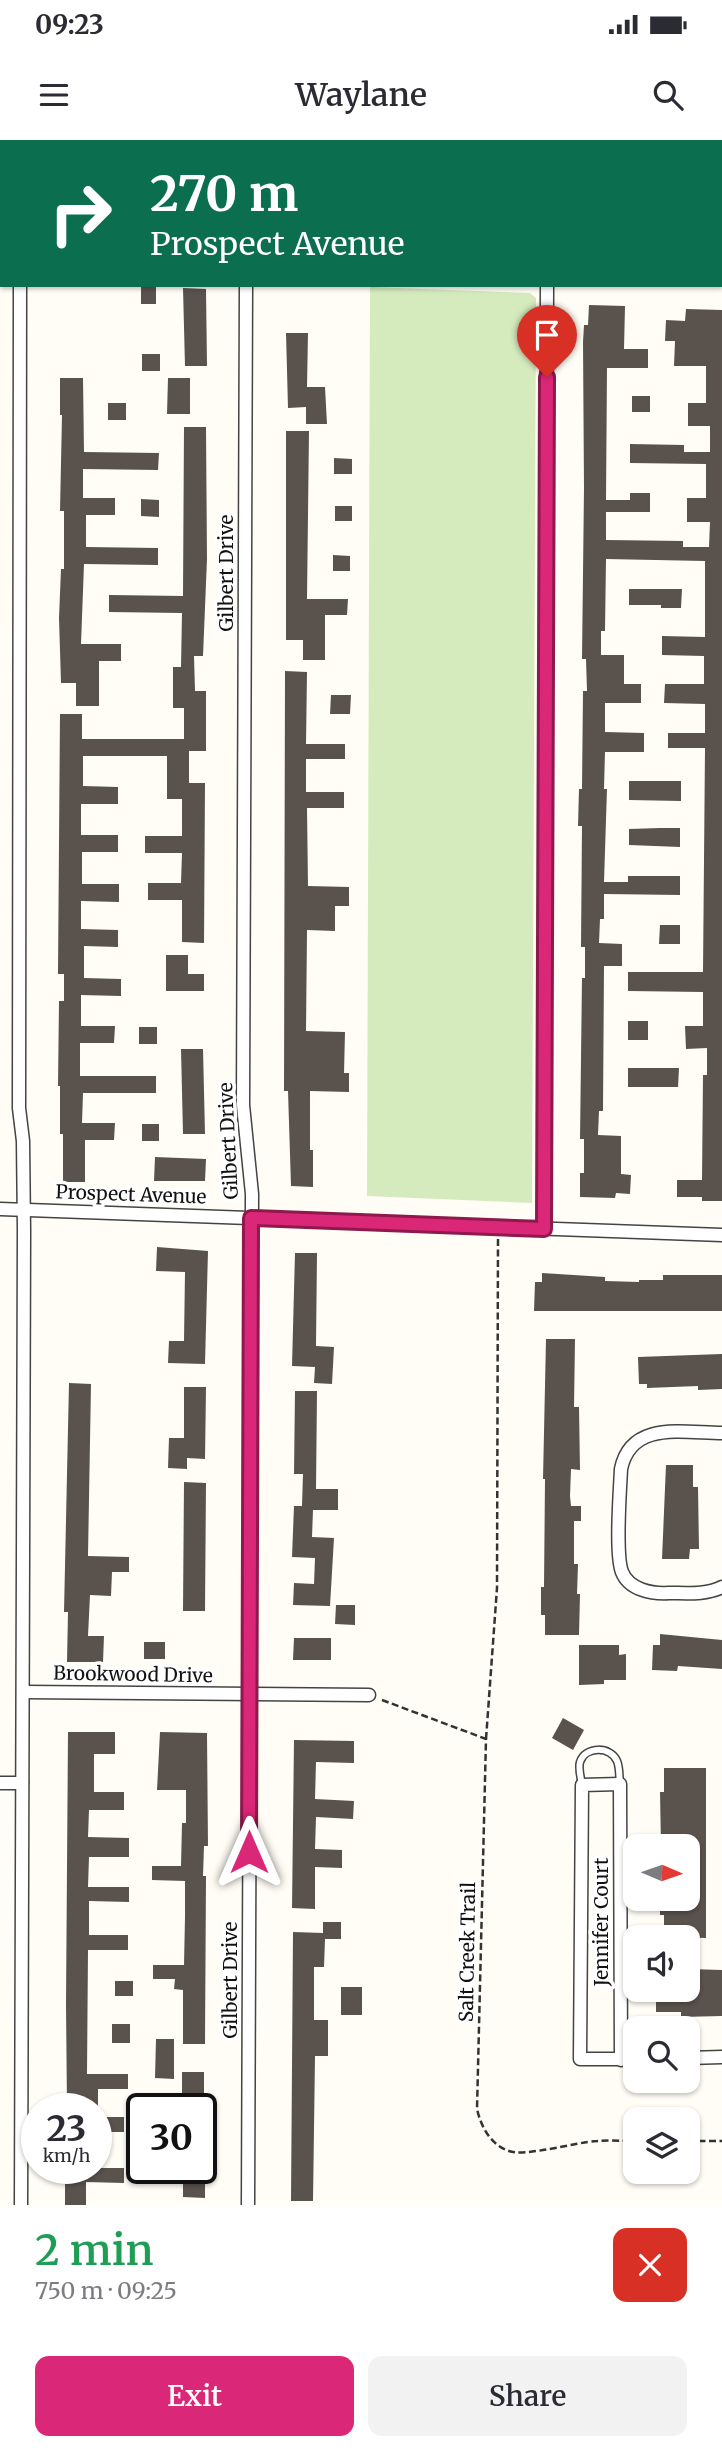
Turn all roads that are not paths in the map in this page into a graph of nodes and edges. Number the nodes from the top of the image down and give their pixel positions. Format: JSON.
{"nodes":[{"id":1,"x":20,"y":287,"type":"edge"},
{"id":2,"x":246,"y":287,"type":"edge"},
{"id":3,"x":547,"y":287,"type":"edge"},
{"id":4,"x":0,"y":1209,"type":"edge"},
{"id":5,"x":24,"y":1209,"type":"junction"},
{"id":6,"x":251,"y":1218,"type":"junction"},
{"id":7,"x":544,"y":1229,"type":"junction"},
{"id":8,"x":722,"y":1235,"type":"edge"},
{"id":9,"x":722,"y":1433,"type":"edge"},
{"id":10,"x":722,"y":1587,"type":"edge"},
{"id":11,"x":24,"y":1692,"type":"junction"},
{"id":12,"x":250,"y":1695,"type":"junction"},
{"id":13,"x":369,"y":1695,"type":"road end"},
{"id":14,"x":0,"y":1783,"type":"edge"},
{"id":15,"x":22,"y":1783,"type":"junction"},
{"id":16,"x":620,"y":1784,"type":"junction"},
{"id":17,"x":582,"y":1785,"type":"junction"},
{"id":18,"x":722,"y":2057,"type":"edge"},
{"id":19,"x":700,"y":2058,"type":"edge"},
{"id":20,"x":621,"y":2060,"type":"joint"},
{"id":21,"x":21,"y":2205,"type":"edge"},
{"id":22,"x":248,"y":2205,"type":"edge"}],
"edges":[{"from":1,"to":5,"type":"street"},
{"from":2,"to":6,"type":"street","name":"Gilbert Drive"},
{"from":3,"to":7,"type":"street"},
{"from":4,"to":5,"type":"street","name":"Prospect Avenue"},
{"from":5,"to":6,"type":"street","name":"Prospect Avenue"},
{"from":5,"to":11,"type":"street"},
{"from":6,"to":7,"type":"street","name":"Prospect Avenue"},
{"from":6,"to":12,"type":"street","name":"Gilbert Drive"},
{"from":7,"to":8,"type":"street","name":"Prospect Avenue"},
{"from":9,"to":10,"type":"street"},
{"from":11,"to":12,"type":"street","name":"Brookwood Drive"},
{"from":11,"to":15,"type":"street"},
{"from":12,"to":13,"type":"street","name":"Brookwood Drive"},
{"from":12,"to":22,"type":"street","name":"Gilbert Drive"},
{"from":14,"to":15,"type":"street"},
{"from":15,"to":21,"type":"street"},
{"from":16,"to":17,"type":"street"},
{"from":16,"to":17,"type":"lane"},
{"from":16,"to":20,"type":"street","name":"Jennifer Court"},
{"from":17,"to":20,"type":"street"},
{"from":18,"to":19,"type":"street"}]}
